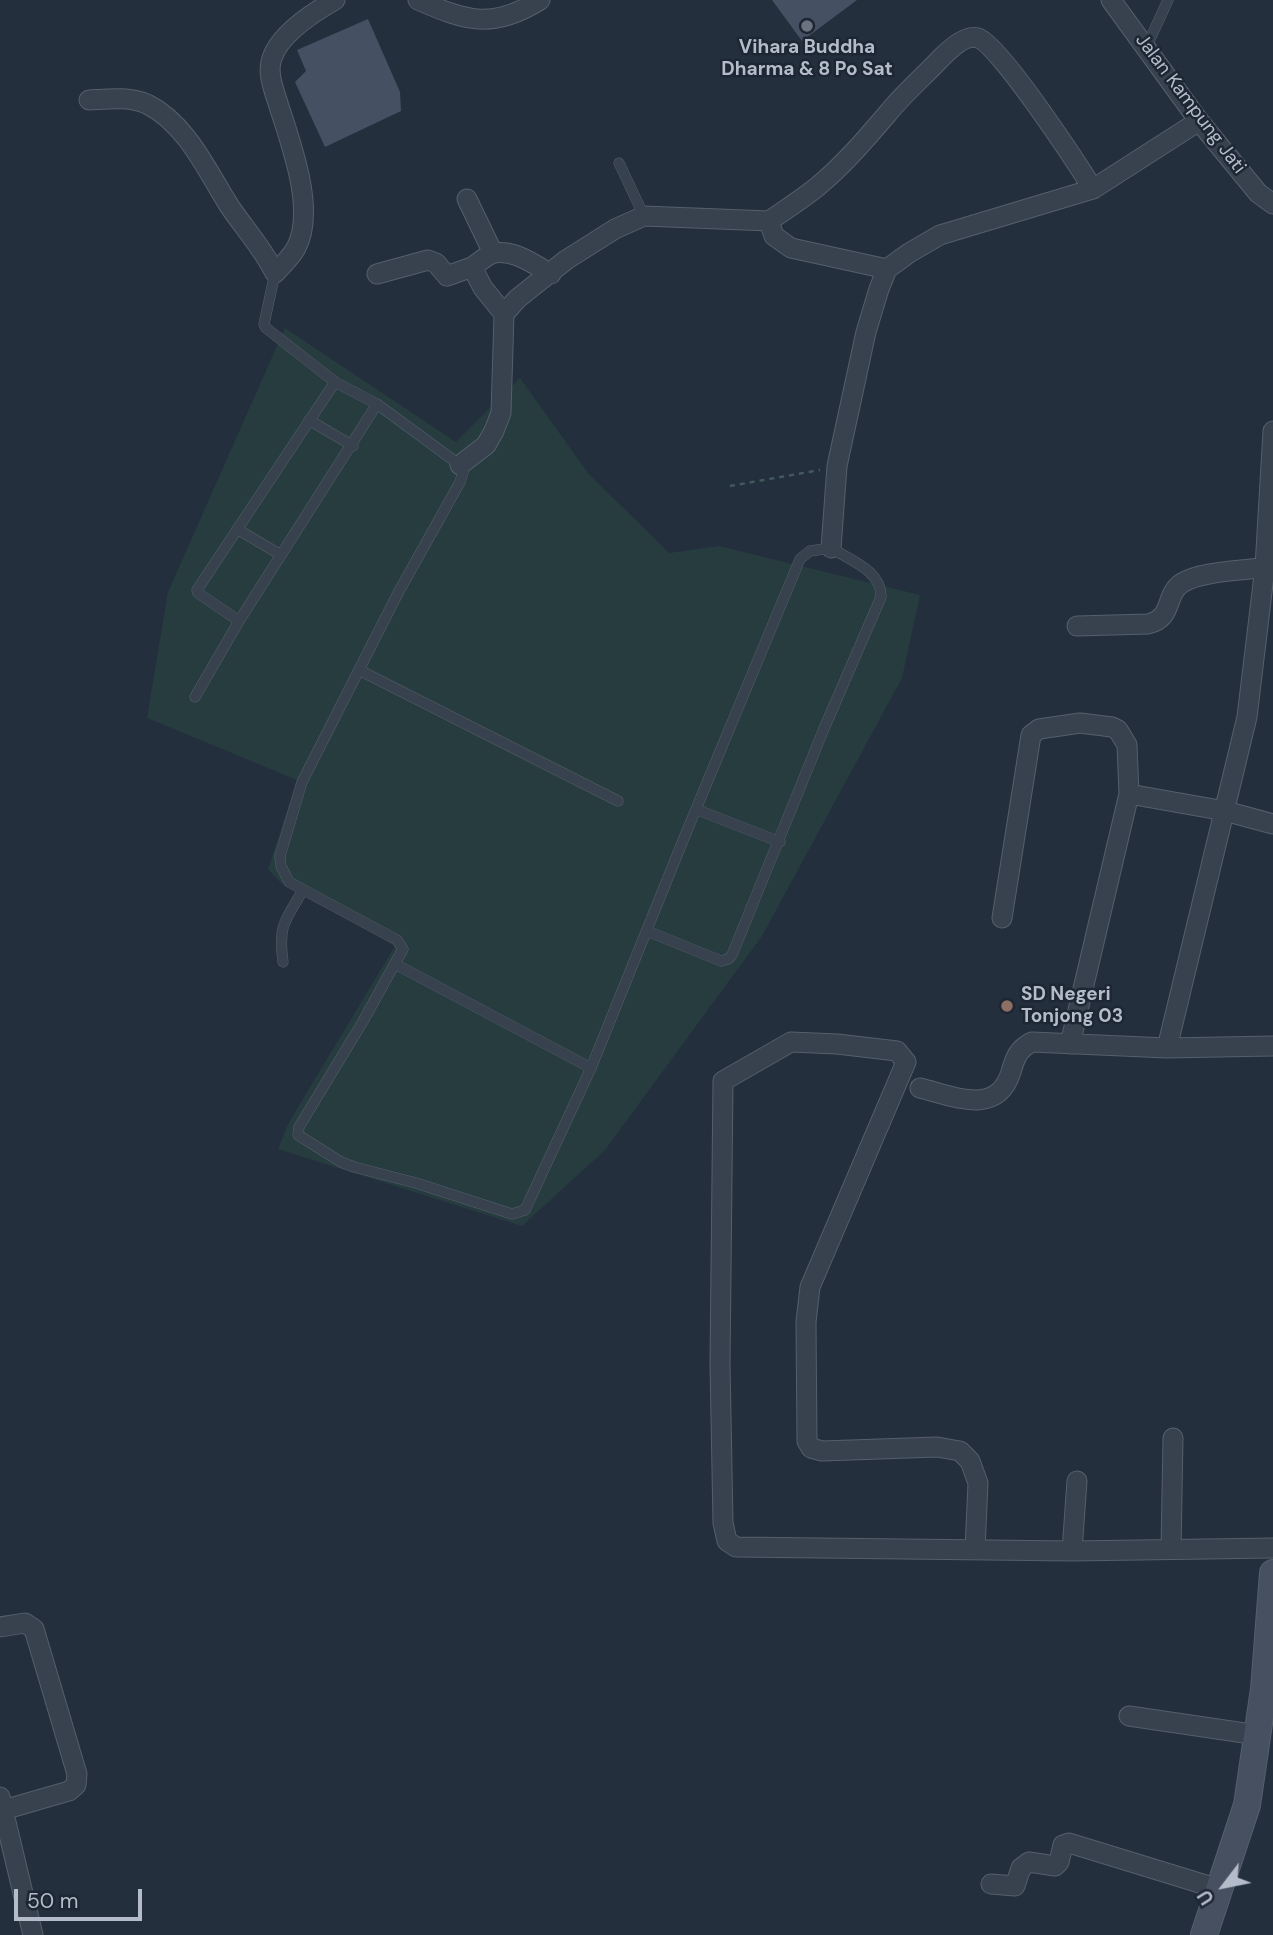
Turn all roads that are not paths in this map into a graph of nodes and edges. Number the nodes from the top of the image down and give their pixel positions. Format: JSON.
{"nodes":[{"id":1,"x":335,"y":0,"type":"edge"},
{"id":2,"x":418,"y":0,"type":"edge"},
{"id":3,"x":540,"y":0,"type":"edge"},
{"id":4,"x":1111,"y":0,"type":"edge"},
{"id":5,"x":1168,"y":0,"type":"edge"},
{"id":6,"x":1146,"y":48,"type":"junction"},
{"id":7,"x":89,"y":100,"type":"dead end"},
{"id":8,"x":1199,"y":121,"type":"junction"},
{"id":9,"x":619,"y":163,"type":"dead end"},
{"id":10,"x":1093,"y":189,"type":"junction"},
{"id":11,"x":467,"y":199,"type":"dead end"},
{"id":12,"x":1273,"y":204,"type":"edge"},
{"id":13,"x":644,"y":216,"type":"junction"},
{"id":14,"x":769,"y":221,"type":"junction"},
{"id":15,"x":493,"y":253,"type":"junction"},
{"id":16,"x":472,"y":267,"type":"junction"},
{"id":17,"x":887,"y":269,"type":"junction"},
{"id":18,"x":275,"y":273,"type":"junction"},
{"id":19,"x":377,"y":274,"type":"dead end"},
{"id":20,"x":551,"y":274,"type":"junction"},
{"id":21,"x":504,"y":314,"type":"junction"},
{"id":22,"x":335,"y":382,"type":"junction"},
{"id":23,"x":377,"y":404,"type":"junction"},
{"id":24,"x":309,"y":420,"type":"junction"},
{"id":25,"x":1273,"y":431,"type":"edge"},
{"id":26,"x":353,"y":446,"type":"junction"},
{"id":27,"x":460,"y":465,"type":"junction"},
{"id":28,"x":237,"y":529,"type":"junction"},
{"id":29,"x":831,"y":548,"type":"junction"},
{"id":30,"x":281,"y":555,"type":"junction"},
{"id":31,"x":1265,"y":567,"type":"junction"},
{"id":32,"x":239,"y":621,"type":"junction"},
{"id":33,"x":1077,"y":626,"type":"dead end"},
{"id":34,"x":359,"y":670,"type":"junction"},
{"id":35,"x":195,"y":697,"type":"dead end"},
{"id":36,"x":1129,"y":794,"type":"junction"},
{"id":37,"x":618,"y":801,"type":"dead end"},
{"id":38,"x":698,"y":810,"type":"junction"},
{"id":39,"x":1225,"y":811,"type":"junction"},
{"id":40,"x":1273,"y":824,"type":"edge"},
{"id":41,"x":780,"y":842,"type":"junction"},
{"id":42,"x":303,"y":890,"type":"junction"},
{"id":43,"x":1002,"y":918,"type":"dead end"},
{"id":44,"x":646,"y":931,"type":"junction"},
{"id":45,"x":283,"y":962,"type":"dead end"},
{"id":46,"x":395,"y":964,"type":"junction"},
{"id":47,"x":1070,"y":1044,"type":"junction"},
{"id":48,"x":1273,"y":1046,"type":"edge"},
{"id":49,"x":1167,"y":1048,"type":"junction"},
{"id":50,"x":591,"y":1068,"type":"junction"},
{"id":51,"x":920,"y":1088,"type":"dead end"},
{"id":52,"x":1173,"y":1438,"type":"dead end"},
{"id":53,"x":1077,"y":1481,"type":"dead end"},
{"id":54,"x":1273,"y":1548,"type":"edge"},
{"id":55,"x":1171,"y":1549,"type":"junction"},
{"id":56,"x":975,"y":1550,"type":"junction"},
{"id":57,"x":1072,"y":1551,"type":"junction"},
{"id":58,"x":1273,"y":1573,"type":"edge"},
{"id":59,"x":0,"y":1627,"type":"edge"},
{"id":60,"x":1129,"y":1716,"type":"dead end"},
{"id":61,"x":1258,"y":1735,"type":"junction"},
{"id":62,"x":1,"y":1806,"type":"edge"},
{"id":63,"x":990,"y":1884,"type":"dead end"},
{"id":64,"x":1219,"y":1889,"type":"junction"},
{"id":65,"x":33,"y":1935,"type":"edge"},
{"id":66,"x":1205,"y":1935,"type":"edge"}],
"edges":[{"from":1,"to":18,"type":"street"},
{"from":2,"to":3,"type":"street"},
{"from":4,"to":6,"type":"street","name":"Jalan Kampung Jati"},
{"from":5,"to":6,"type":"lane"},
{"from":6,"to":8,"type":"street","name":"Jalan Kampung Jati"},
{"from":7,"to":18,"type":"street"},
{"from":8,"to":10,"type":"street"},
{"from":8,"to":12,"type":"street","name":"Jalan Kampung Jati"},
{"from":9,"to":13,"type":"lane"},
{"from":10,"to":14,"type":"street"},
{"from":10,"to":17,"type":"street"},
{"from":11,"to":15,"type":"street"},
{"from":13,"to":14,"type":"street"},
{"from":13,"to":20,"type":"street"},
{"from":14,"to":17,"type":"street"},
{"from":15,"to":16,"type":"street"},
{"from":15,"to":20,"type":"street"},
{"from":16,"to":19,"type":"street"},
{"from":16,"to":21,"type":"street"},
{"from":17,"to":29,"type":"street"},
{"from":18,"to":22,"type":"lane"},
{"from":20,"to":21,"type":"street"},
{"from":21,"to":27,"type":"street"},
{"from":22,"to":23,"type":"lane"},
{"from":22,"to":24,"type":"lane"},
{"from":23,"to":26,"type":"lane"},
{"from":23,"to":27,"type":"lane"},
{"from":24,"to":26,"type":"lane"},
{"from":24,"to":28,"type":"lane"},
{"from":25,"to":31,"type":"street"},
{"from":26,"to":30,"type":"lane"},
{"from":27,"to":34,"type":"lane"},
{"from":28,"to":30,"type":"lane"},
{"from":28,"to":32,"type":"lane"},
{"from":29,"to":38,"type":"lane"},
{"from":29,"to":41,"type":"lane"},
{"from":30,"to":32,"type":"lane"},
{"from":31,"to":33,"type":"street"},
{"from":31,"to":39,"type":"street"},
{"from":32,"to":35,"type":"lane"},
{"from":34,"to":37,"type":"lane"},
{"from":34,"to":42,"type":"lane"},
{"from":36,"to":39,"type":"street"},
{"from":36,"to":43,"type":"street"},
{"from":36,"to":47,"type":"street"},
{"from":38,"to":41,"type":"lane"},
{"from":38,"to":44,"type":"lane"},
{"from":39,"to":40,"type":"street"},
{"from":39,"to":49,"type":"street"},
{"from":41,"to":44,"type":"lane"},
{"from":42,"to":45,"type":"lane"},
{"from":42,"to":46,"type":"lane"},
{"from":44,"to":50,"type":"lane"},
{"from":46,"to":50,"type":"lane"},
{"from":46,"to":50,"type":"lane"},
{"from":47,"to":49,"type":"street"},
{"from":47,"to":51,"type":"street"},
{"from":48,"to":49,"type":"street"},
{"from":52,"to":55,"type":"street"},
{"from":53,"to":57,"type":"street"},
{"from":54,"to":55,"type":"street"},
{"from":55,"to":57,"type":"street"},
{"from":56,"to":56,"type":"street"},
{"from":56,"to":57,"type":"street"},
{"from":58,"to":61,"type":"street"},
{"from":59,"to":62,"type":"street"},
{"from":60,"to":61,"type":"street"},
{"from":61,"to":64,"type":"street"},
{"from":62,"to":65,"type":"street"},
{"from":63,"to":64,"type":"street"},
{"from":64,"to":66,"type":"street"}]}
